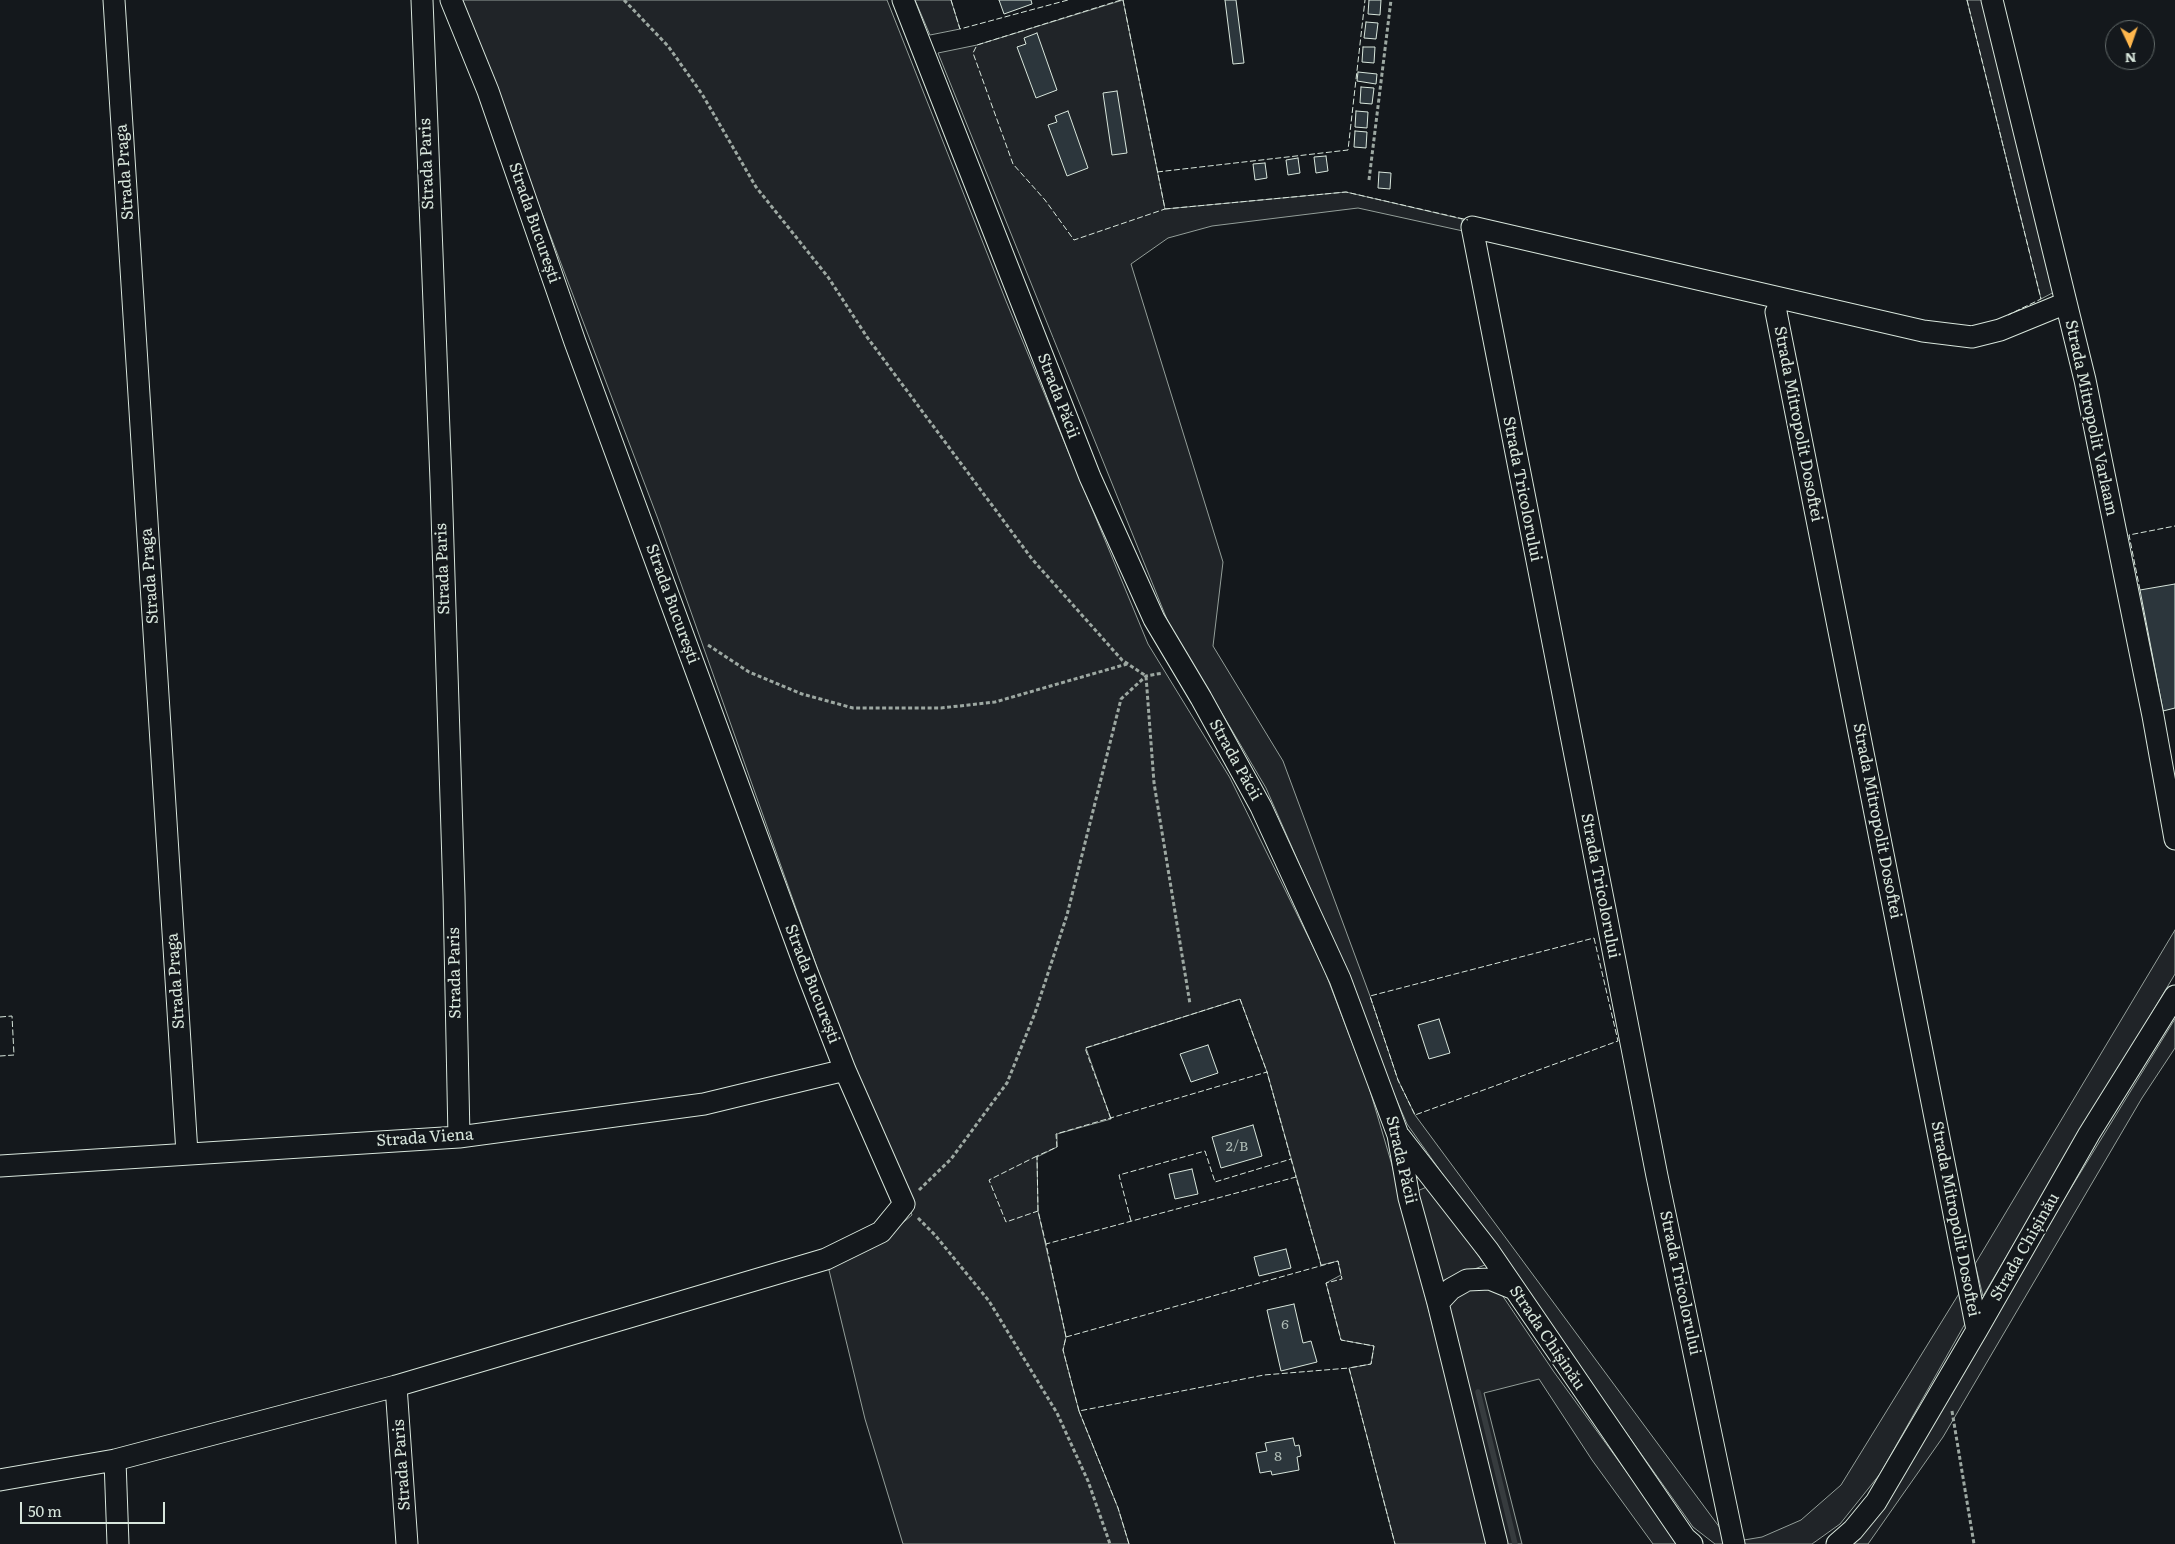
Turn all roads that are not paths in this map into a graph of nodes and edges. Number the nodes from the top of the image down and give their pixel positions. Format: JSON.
{"nodes":[{"id":1,"x":114,"y":0,"type":"edge"},
{"id":2,"x":422,"y":0,"type":"edge"},
{"id":3,"x":451,"y":0,"type":"edge"},
{"id":4,"x":903,"y":0,"type":"edge"},
{"id":5,"x":1992,"y":0,"type":"edge"},
{"id":6,"x":2066,"y":303,"type":"junction"},
{"id":7,"x":1776,"y":312,"type":"dead end"},
{"id":8,"x":2175,"y":839,"type":"edge"},
{"id":9,"x":2175,"y":996,"type":"edge"},
{"id":10,"x":845,"y":1070,"type":"junction"},
{"id":11,"x":1398,"y":1134,"type":"junction"},
{"id":12,"x":459,"y":1137,"type":"junction"},
{"id":13,"x":187,"y":1153,"type":"junction"},
{"id":14,"x":0,"y":1166,"type":"edge"},
{"id":15,"x":1512,"y":1288,"type":"junction"},
{"id":16,"x":1438,"y":1303,"type":"junction"},
{"id":17,"x":1977,"y":1330,"type":"junction"},
{"id":18,"x":396,"y":1386,"type":"junction"},
{"id":19,"x":115,"y":1460,"type":"junction"},
{"id":20,"x":0,"y":1480,"type":"edge"},
{"id":21,"x":118,"y":1544,"type":"edge"},
{"id":22,"x":407,"y":1544,"type":"edge"},
{"id":23,"x":1497,"y":1544,"type":"edge"},
{"id":24,"x":1692,"y":1544,"type":"edge"},
{"id":25,"x":1734,"y":1544,"type":"edge"},
{"id":26,"x":1837,"y":1544,"type":"edge"}],
"edges":[{"from":1,"to":13,"type":"street","name":"Strada Praga"},
{"from":2,"to":12,"type":"street","name":"Strada Paris"},
{"from":3,"to":10,"type":"street","name":"Strada București"},
{"from":4,"to":11,"type":"street","name":"Strada Păcii"},
{"from":5,"to":6,"type":"street","name":"Strada Mitropolit Varlaam"},
{"from":6,"to":8,"type":"street","name":"Strada Mitropolit Varlaam"},
{"from":6,"to":25,"type":"street","name":"Strada Tricolorului"},
{"from":7,"to":17,"type":"street","name":"Strada Mitropolit Dosoftei"},
{"from":9,"to":17,"type":"street","name":"Strada Chișinău"},
{"from":10,"to":12,"type":"street","name":"Strada Viena"},
{"from":10,"to":18,"type":"street","name":"Strada București"},
{"from":11,"to":15,"type":"street","name":"Strada Chișinău"},
{"from":11,"to":16,"type":"street","name":"Strada Păcii"},
{"from":12,"to":13,"type":"street","name":"Strada Viena"},
{"from":13,"to":14,"type":"street","name":"Strada Viena"},
{"from":15,"to":16,"type":"street"},
{"from":15,"to":24,"type":"street","name":"Strada Chișinău"},
{"from":16,"to":23,"type":"street","name":"Strada Păcii"},
{"from":17,"to":26,"type":"street","name":"Strada Chișinău"},
{"from":18,"to":19,"type":"street"},
{"from":18,"to":22,"type":"street","name":"Strada Paris"},
{"from":19,"to":20,"type":"street"},
{"from":19,"to":21,"type":"street"}]}
